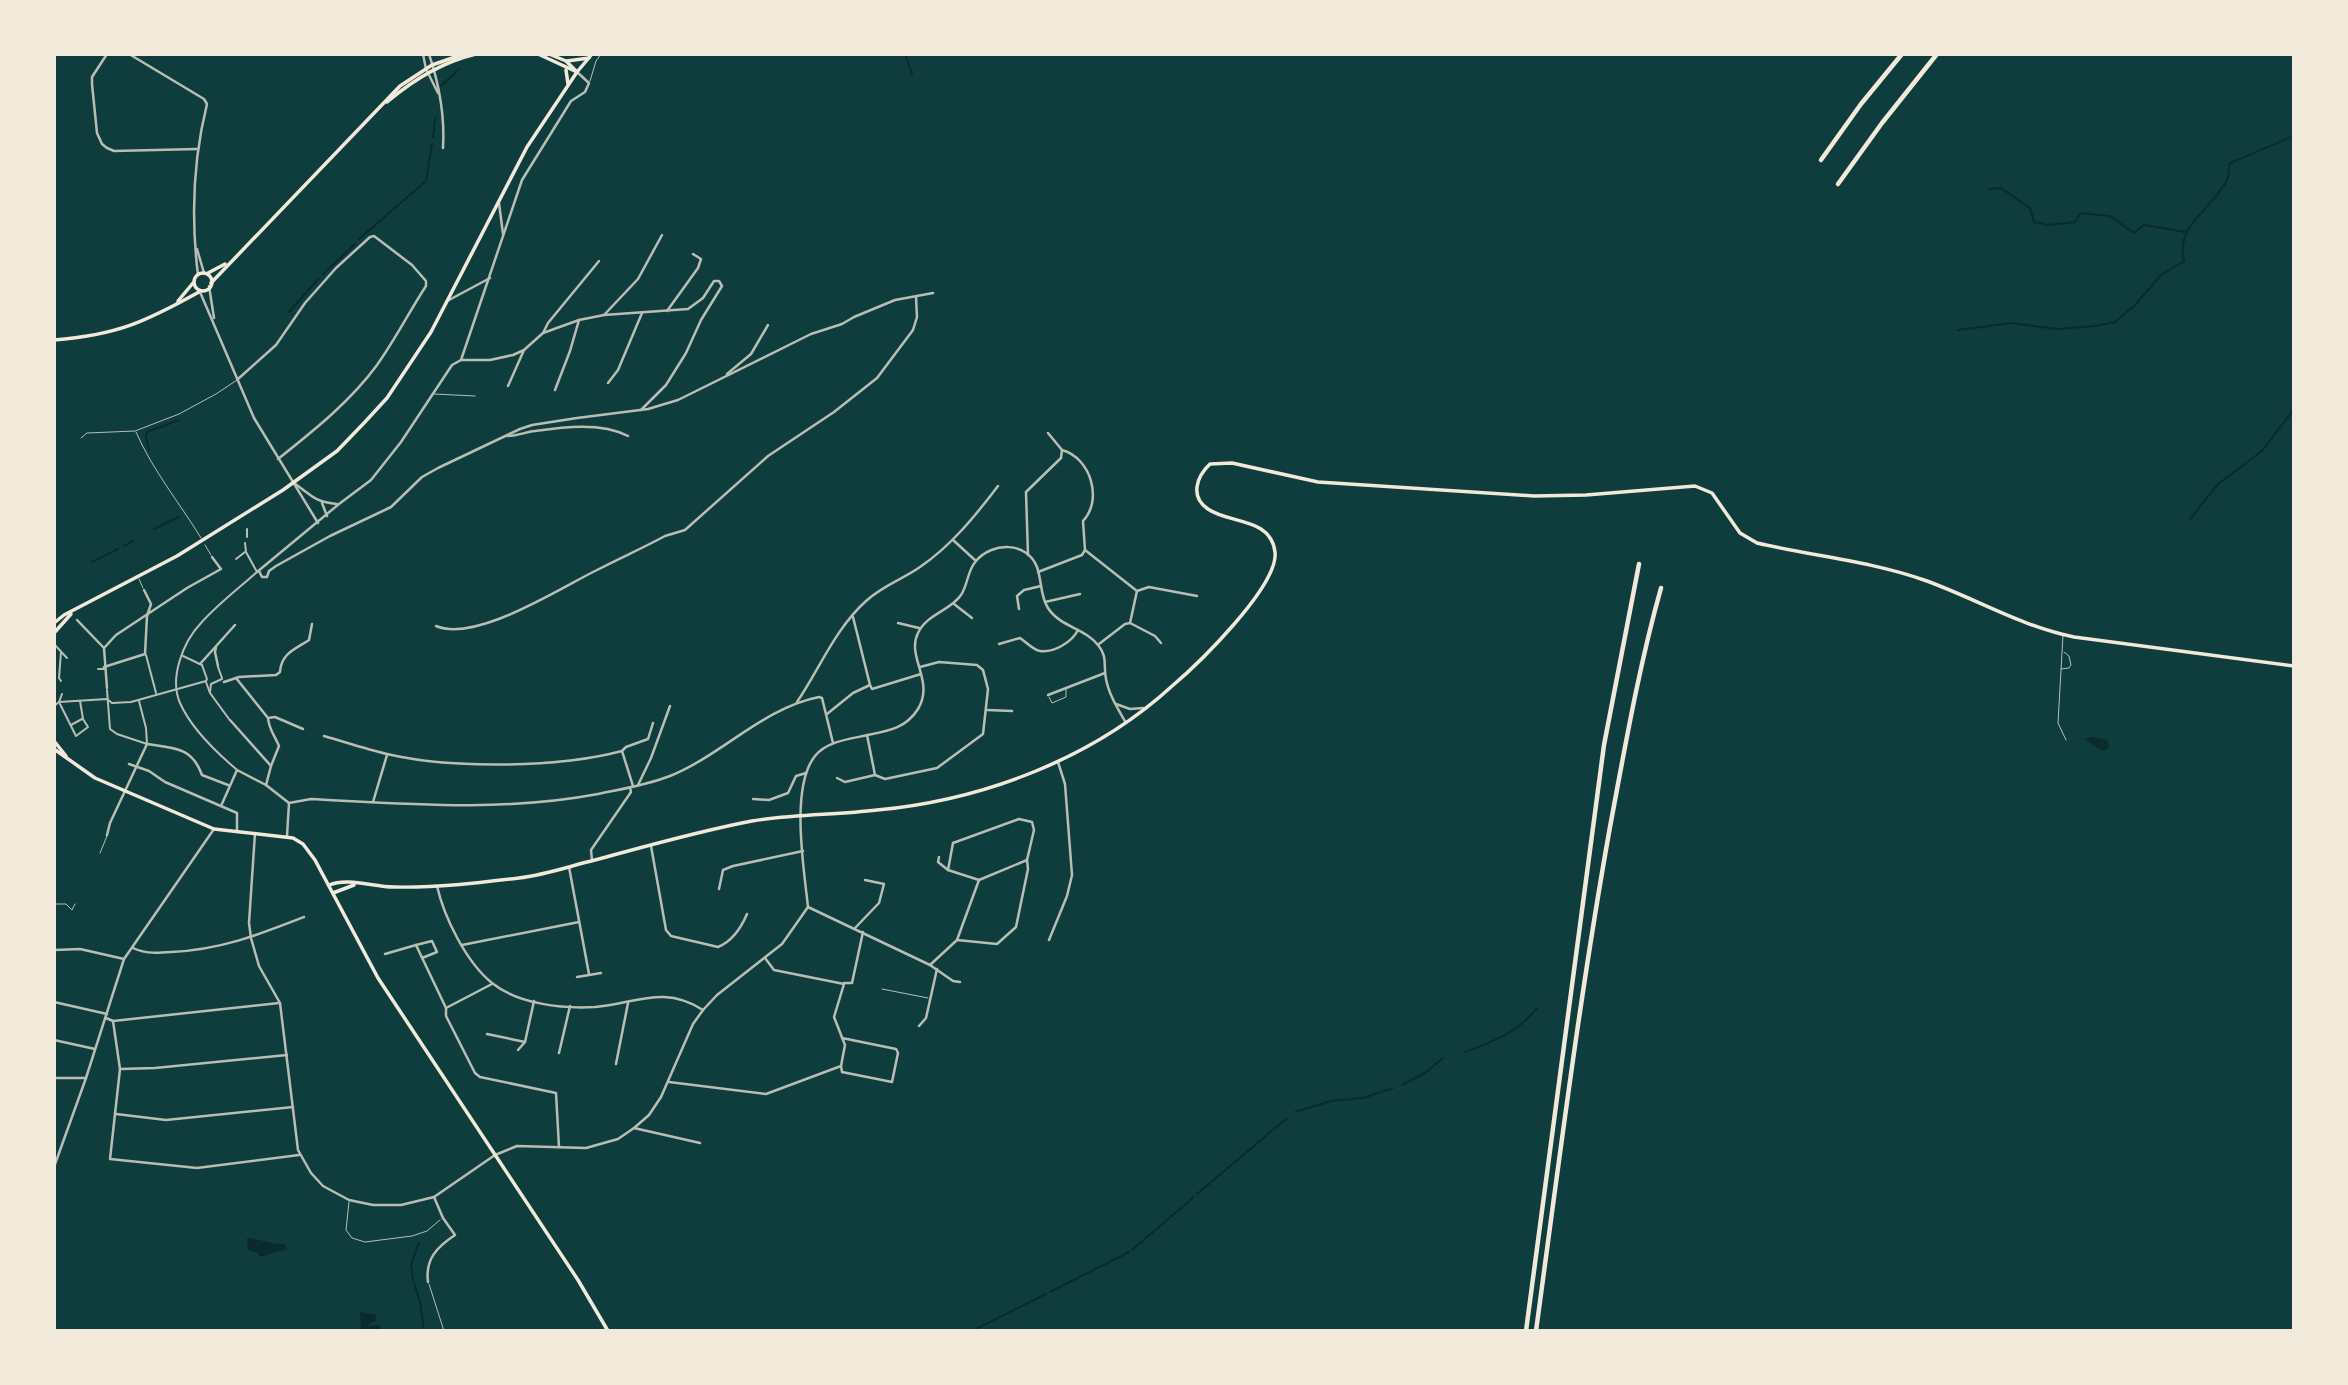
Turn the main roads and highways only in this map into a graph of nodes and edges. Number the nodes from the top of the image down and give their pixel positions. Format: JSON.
{"nodes":[{"id":1,"x":464,"y":54,"type":"edge"},
{"id":2,"x":476,"y":54,"type":"edge"},
{"id":3,"x":538,"y":54,"type":"edge"},
{"id":4,"x":548,"y":54,"type":"edge"},
{"id":5,"x":1902,"y":54,"type":"edge"},
{"id":6,"x":1937,"y":54,"type":"edge"},
{"id":7,"x":591,"y":56,"type":"edge"},
{"id":8,"x":566,"y":61,"type":"junction"},
{"id":9,"x":433,"y":68,"type":"junction"},
{"id":10,"x":565,"y":68,"type":"junction"},
{"id":11,"x":577,"y":72,"type":"junction"},
{"id":12,"x":568,"y":84,"type":"junction"},
{"id":13,"x":1821,"y":160,"type":"dead end"},
{"id":14,"x":1838,"y":184,"type":"dead end"},
{"id":15,"x":227,"y":263,"type":"junction"},
{"id":16,"x":206,"y":273,"type":"junction"},
{"id":17,"x":195,"y":282,"type":"junction"},
{"id":18,"x":210,"y":284,"type":"junction"},
{"id":19,"x":200,"y":292,"type":"junction"},
{"id":20,"x":174,"y":305,"type":"junction"},
{"id":21,"x":54,"y":340,"type":"edge"},
{"id":22,"x":1640,"y":564,"type":"dead end"},
{"id":23,"x":1661,"y":589,"type":"dead end"},
{"id":24,"x":72,"y":612,"type":"junction"},
{"id":25,"x":54,"y":623,"type":"edge"},
{"id":26,"x":54,"y":633,"type":"edge"},
{"id":27,"x":2294,"y":666,"type":"edge"},
{"id":28,"x":54,"y":741,"type":"edge"},
{"id":29,"x":54,"y":749,"type":"edge"},
{"id":30,"x":72,"y":763,"type":"junction"},
{"id":31,"x":361,"y":884,"type":"junction"},
{"id":32,"x":329,"y":885,"type":"junction"},
{"id":33,"x":333,"y":892,"type":"junction"},
{"id":34,"x":608,"y":1331,"type":"edge"},
{"id":35,"x":1526,"y":1331,"type":"edge"},
{"id":36,"x":1536,"y":1331,"type":"edge"}],
"edges":[{"from":1,"to":9,"type":"main road"},
{"from":2,"to":9,"type":"main road"},
{"from":3,"to":10,"type":"main road"},
{"from":4,"to":8,"type":"main road"},
{"from":5,"to":13,"type":"highway"},
{"from":6,"to":14,"type":"highway"},
{"from":7,"to":8,"type":"main road"},
{"from":7,"to":11,"type":"main road"},
{"from":8,"to":11,"type":"main road"},
{"from":9,"to":15,"type":"main road"},
{"from":10,"to":11,"type":"main road"},
{"from":10,"to":12,"type":"main road"},
{"from":11,"to":12,"type":"main road"},
{"from":12,"to":24,"type":"main road"},
{"from":15,"to":16,"type":"main road"},
{"from":15,"to":18,"type":"main road"},
{"from":16,"to":17,"type":"main road"},
{"from":16,"to":18,"type":"main road"},
{"from":17,"to":19,"type":"main road"},
{"from":17,"to":20,"type":"main road"},
{"from":18,"to":19,"type":"main road"},
{"from":19,"to":20,"type":"main road"},
{"from":20,"to":21,"type":"main road"},
{"from":22,"to":35,"type":"highway"},
{"from":23,"to":36,"type":"highway"},
{"from":24,"to":25,"type":"main road"},
{"from":24,"to":26,"type":"main road"},
{"from":27,"to":31,"type":"main road"},
{"from":28,"to":30,"type":"main road"},
{"from":29,"to":30,"type":"main road"},
{"from":30,"to":32,"type":"main road"},
{"from":31,"to":32,"type":"main road"},
{"from":31,"to":33,"type":"main road"},
{"from":32,"to":33,"type":"main road"},
{"from":33,"to":34,"type":"main road"}]}
